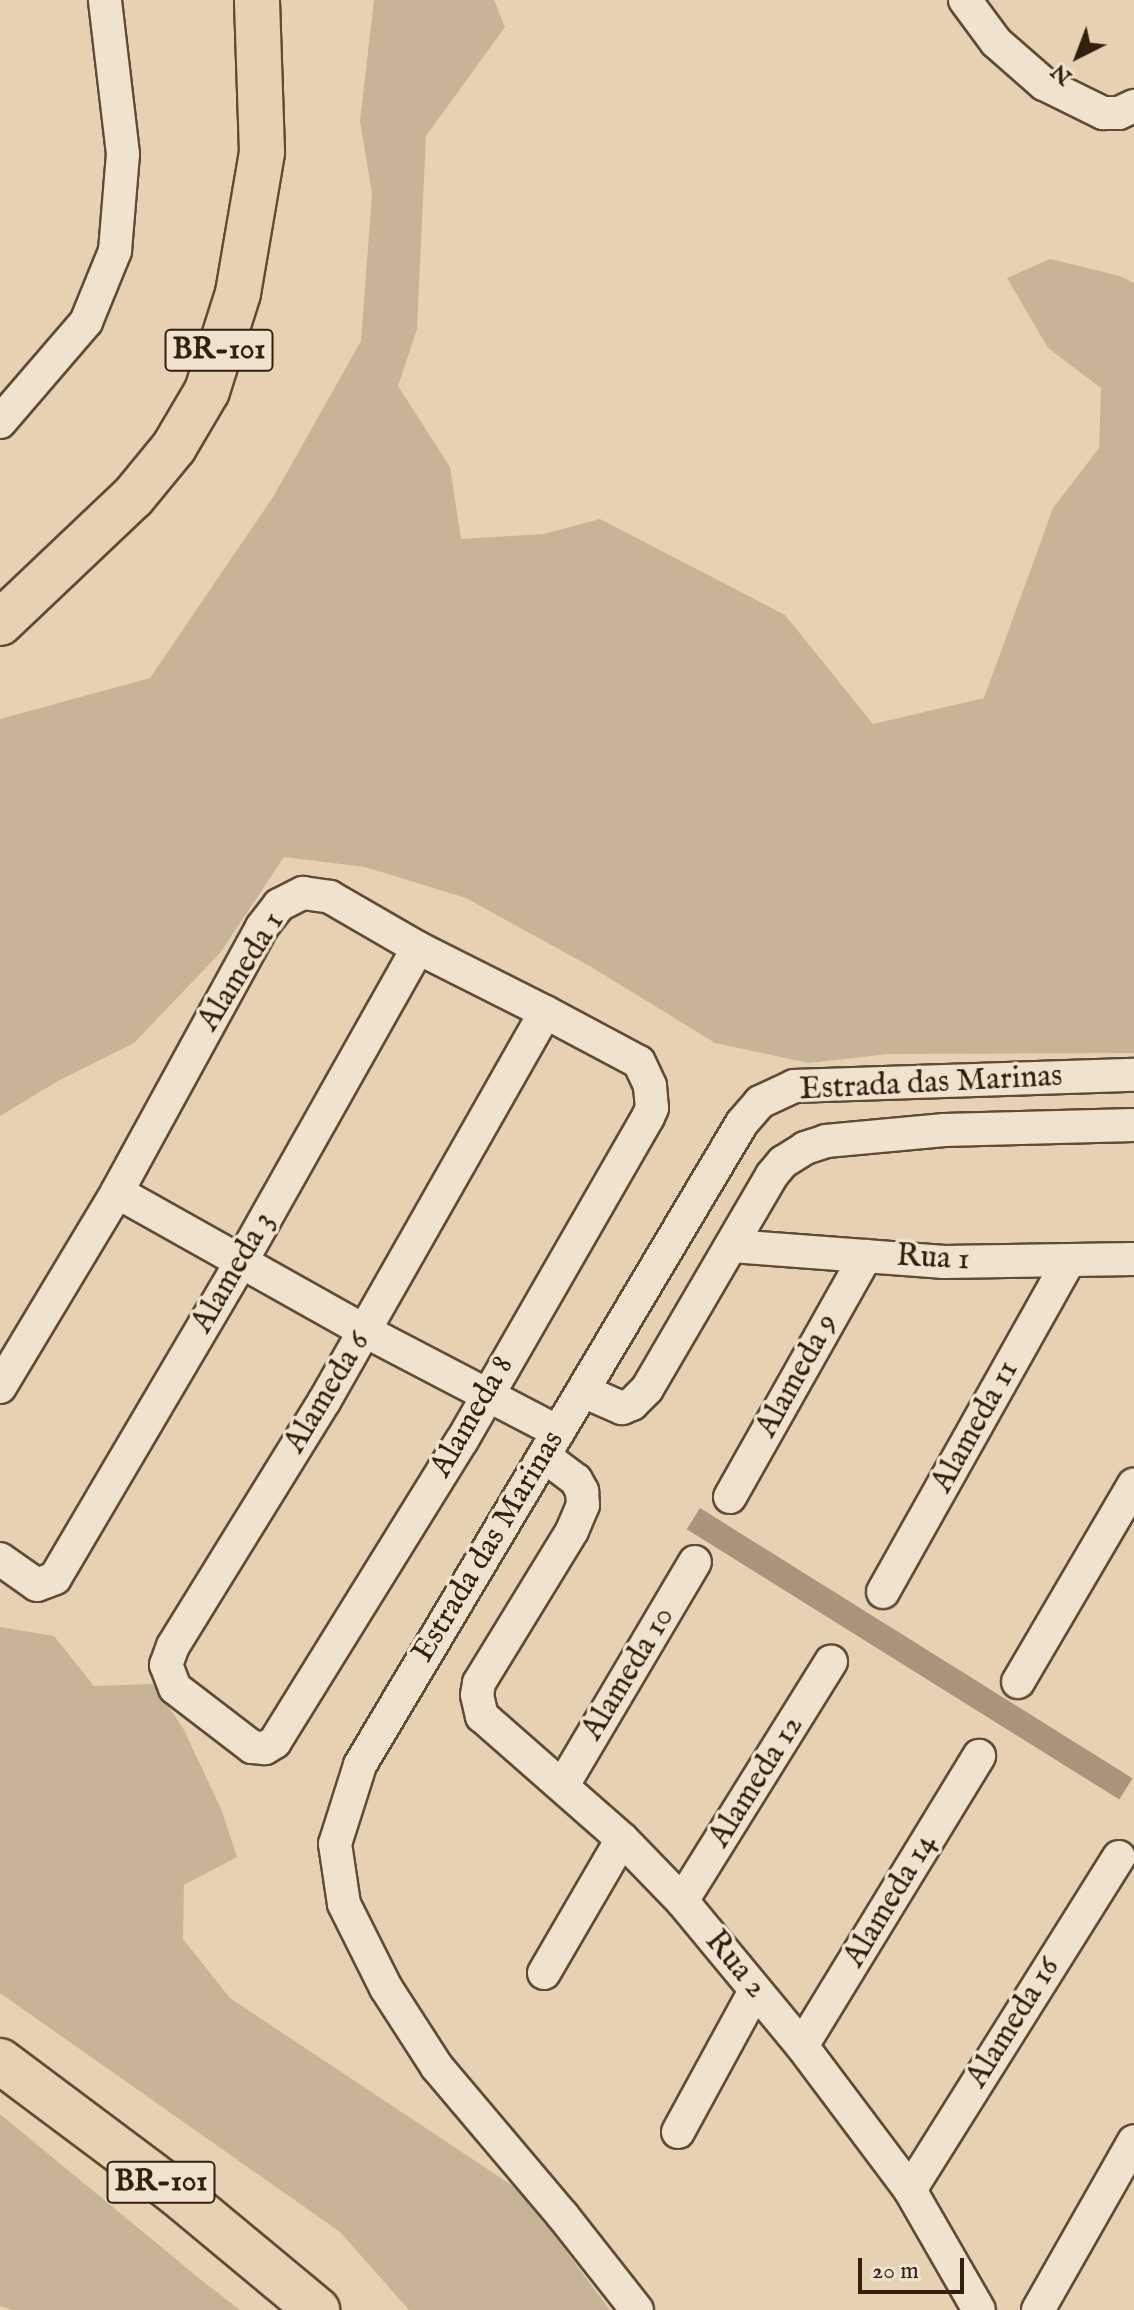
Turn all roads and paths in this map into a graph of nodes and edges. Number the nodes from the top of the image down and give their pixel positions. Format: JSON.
{"nodes":[{"id":1,"x":105,"y":0,"type":"edge"},
{"id":2,"x":257,"y":0,"type":"edge"},
{"id":3,"x":965,"y":0,"type":"edge"},
{"id":4,"x":1134,"y":106,"type":"edge"},
{"id":5,"x":0,"y":422,"type":"edge"},
{"id":6,"x":0,"y":623,"type":"edge"},
{"id":7,"x":418,"y":948,"type":"junction"},
{"id":8,"x":545,"y":1012,"type":"junction"},
{"id":9,"x":639,"y":1062,"type":"joint"},
{"id":10,"x":1134,"y":1075,"type":"edge"},
{"id":11,"x":1134,"y":1125,"type":"edge"},
{"id":12,"x":117,"y":1192,"type":"junction"},
{"id":13,"x":732,"y":1246,"type":"junction"},
{"id":14,"x":866,"y":1256,"type":"junction"},
{"id":15,"x":1134,"y":1259,"type":"edge"},
{"id":16,"x":241,"y":1262,"type":"junction"},
{"id":17,"x":1068,"y":1263,"type":"junction"},
{"id":18,"x":365,"y":1331,"type":"junction"},
{"id":19,"x":0,"y":1387,"type":"edge"},
{"id":20,"x":583,"y":1391,"type":"junction"},
{"id":21,"x":486,"y":1395,"type":"junction"},
{"id":22,"x":551,"y":1444,"type":"junction"},
{"id":23,"x":1134,"y":1484,"type":"edge"},
{"id":24,"x":730,"y":1497,"type":"dead end"},
{"id":25,"x":0,"y":1559,"type":"edge"},
{"id":26,"x":695,"y":1562,"type":"dead end"},
{"id":27,"x":883,"y":1592,"type":"dead end"},
{"id":28,"x":831,"y":1662,"type":"dead end"},
{"id":29,"x":1018,"y":1682,"type":"dead end"},
{"id":30,"x":252,"y":1747,"type":"joint"},
{"id":31,"x":979,"y":1756,"type":"dead end"},
{"id":32,"x":563,"y":1785,"type":"junction"},
{"id":33,"x":622,"y":1839,"type":"junction"},
{"id":34,"x":1119,"y":1857,"type":"dead end"},
{"id":35,"x":682,"y":1901,"type":"junction"},
{"id":36,"x":544,"y":1973,"type":"dead end"},
{"id":37,"x":755,"y":1991,"type":"junction"},
{"id":38,"x":802,"y":2046,"type":"junction"},
{"id":39,"x":0,"y":2061,"type":"edge"},
{"id":40,"x":678,"y":2132,"type":"dead end"},
{"id":41,"x":1134,"y":2141,"type":"edge"},
{"id":42,"x":910,"y":2190,"type":"junction"},
{"id":43,"x":974,"y":2307,"type":"edge"},
{"id":44,"x":317,"y":2310,"type":"edge"},
{"id":45,"x":637,"y":2310,"type":"edge"},
{"id":46,"x":1038,"y":2310,"type":"edge"}],
"edges":[{"from":1,"to":5,"type":"street"},
{"from":2,"to":6,"type":"highway","number":"BR-101"},
{"from":3,"to":4,"type":"street"},
{"from":7,"to":8,"type":"street","name":"Alameda 1"},
{"from":7,"to":12,"type":"street","name":"Alameda 1"},
{"from":7,"to":16,"type":"street","name":"Alameda 3"},
{"from":8,"to":9,"type":"street","name":"Alameda 1"},
{"from":8,"to":18,"type":"street","name":"Alameda 6"},
{"from":9,"to":21,"type":"street","name":"Alameda 8"},
{"from":10,"to":20,"type":"street","name":"Estrada das Marinas"},
{"from":11,"to":13,"type":"street"},
{"from":12,"to":16,"type":"street","name":"Rua 2"},
{"from":12,"to":19,"type":"street","name":"Alameda 1"},
{"from":13,"to":14,"type":"street","name":"Rua 1"},
{"from":13,"to":20,"type":"street"},
{"from":14,"to":17,"type":"street","name":"Rua 1"},
{"from":14,"to":24,"type":"street","name":"Alameda 9"},
{"from":15,"to":17,"type":"street","name":"Rua 1"},
{"from":16,"to":18,"type":"street","name":"Rua 2"},
{"from":16,"to":25,"type":"street","name":"Alameda 3"},
{"from":17,"to":27,"type":"street","name":"Alameda 11"},
{"from":18,"to":21,"type":"street","name":"Rua 2"},
{"from":18,"to":30,"type":"street","name":"Alameda 6"},
{"from":20,"to":22,"type":"street","name":"Estrada das Marinas"},
{"from":21,"to":22,"type":"street","name":"Rua 2"},
{"from":21,"to":30,"type":"street","name":"Alameda 8"},
{"from":22,"to":32,"type":"street","name":"Rua 2"},
{"from":22,"to":45,"type":"street","name":"Estrada das Marinas"},
{"from":23,"to":29,"type":"street"},
{"from":26,"to":32,"type":"street","name":"Alameda 10"},
{"from":28,"to":35,"type":"street","name":"Alameda 12"},
{"from":31,"to":38,"type":"street","name":"Alameda 14"},
{"from":32,"to":33,"type":"street","name":"Rua 2"},
{"from":33,"to":35,"type":"street","name":"Rua 2"},
{"from":33,"to":36,"type":"street"},
{"from":34,"to":42,"type":"street","name":"Alameda 16"},
{"from":35,"to":37,"type":"street","name":"Rua 2"},
{"from":37,"to":38,"type":"street","name":"Rua 2"},
{"from":37,"to":40,"type":"street"},
{"from":38,"to":42,"type":"street","name":"Rua 2"},
{"from":39,"to":44,"type":"highway","number":"BR-101"},
{"from":41,"to":46,"type":"street"},
{"from":42,"to":43,"type":"street","name":"Rua 2"}]}
